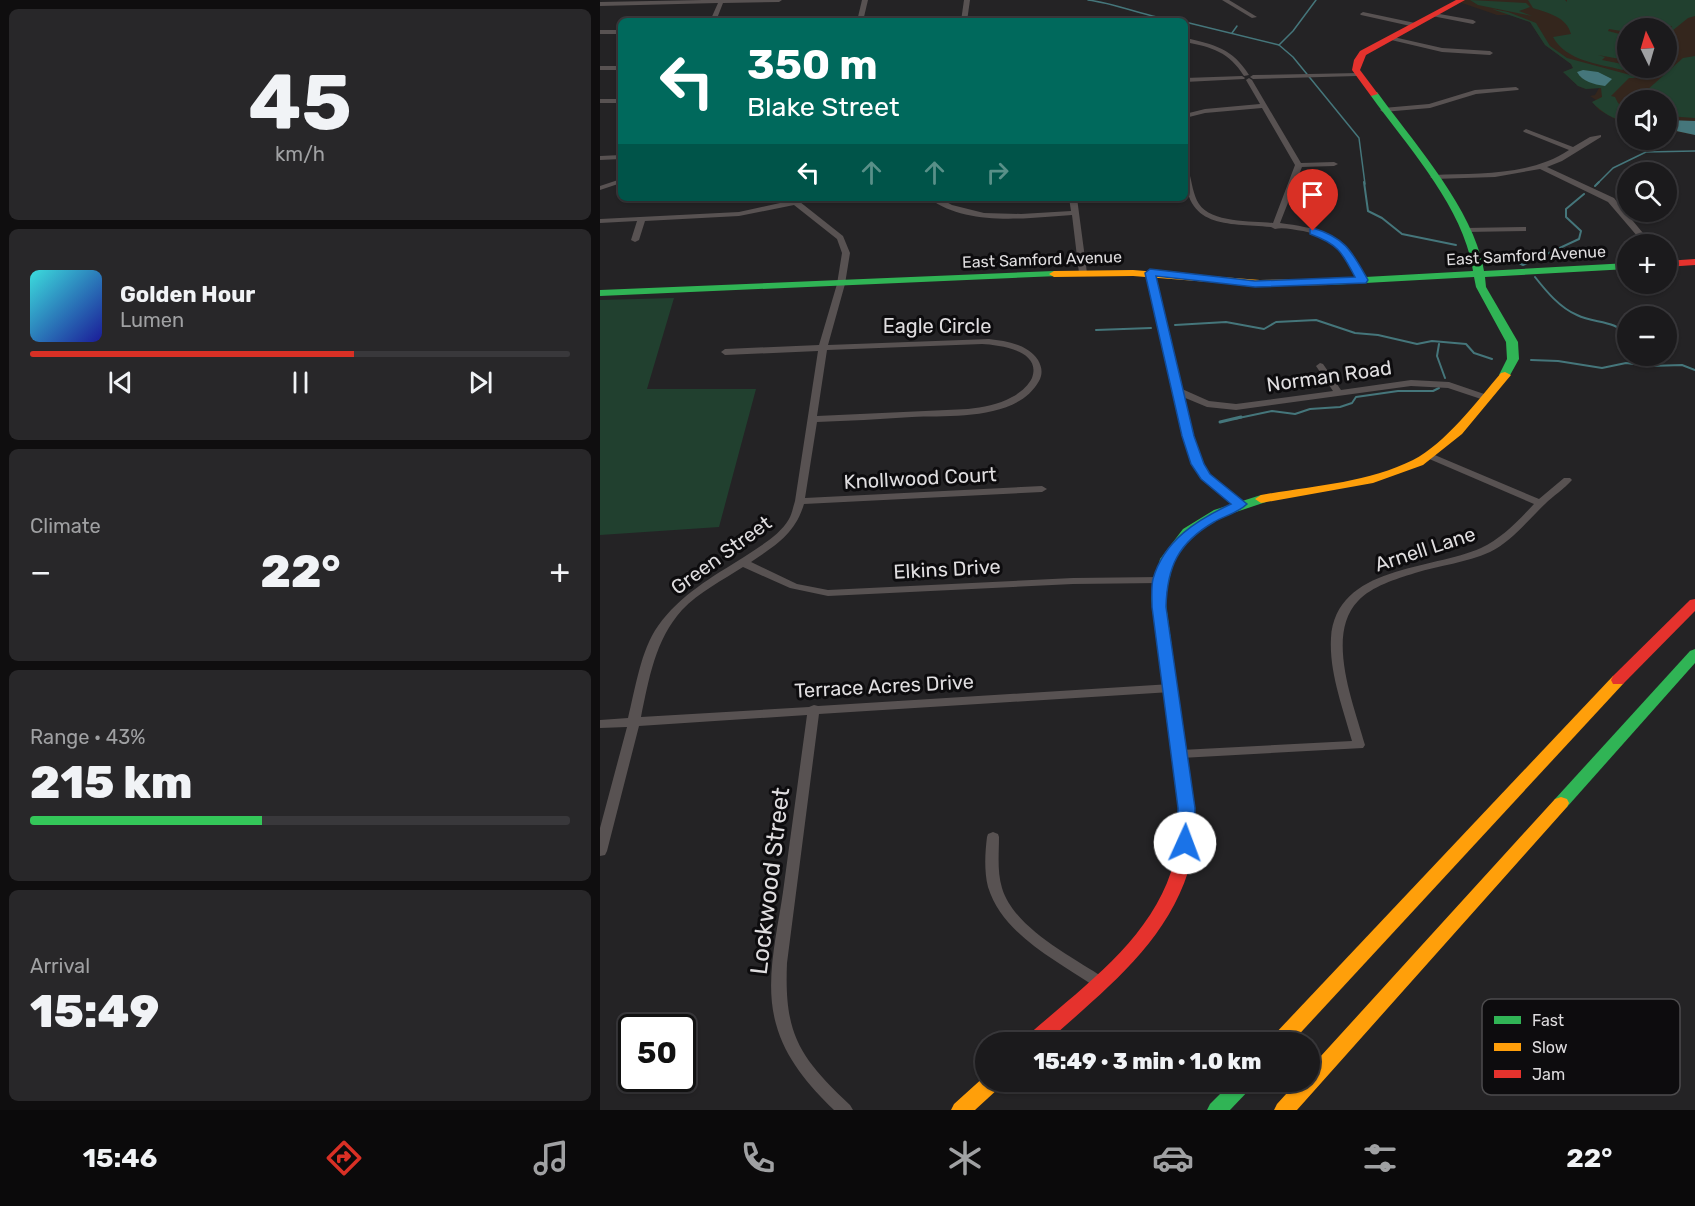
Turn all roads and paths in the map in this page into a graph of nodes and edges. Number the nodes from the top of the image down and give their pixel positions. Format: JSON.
{"nodes":[{"id":1,"x":779,"y":0,"type":"edge"},
{"id":2,"x":865,"y":0,"type":"edge"},
{"id":3,"x":967,"y":0,"type":"edge"},
{"id":4,"x":1225,"y":0,"type":"edge"},
{"id":5,"x":1457,"y":1,"type":"edge"},
{"id":6,"x":721,"y":2,"type":"junction"},
{"id":7,"x":600,"y":4,"type":"edge"},
{"id":8,"x":1363,"y":14,"type":"dead end"},
{"id":9,"x":1434,"y":15,"type":"junction"},
{"id":10,"x":1254,"y":17,"type":"dead end"},
{"id":11,"x":713,"y":18,"type":"edge"},
{"id":12,"x":861,"y":18,"type":"edge"},
{"id":13,"x":964,"y":18,"type":"edge"},
{"id":14,"x":1473,"y":22,"type":"dead end"},
{"id":15,"x":1415,"y":25,"type":"junction"},
{"id":16,"x":600,"y":32,"type":"edge"},
{"id":17,"x":618,"y":32,"type":"edge"},
{"id":18,"x":1389,"y":38,"type":"junction"},
{"id":19,"x":1188,"y":41,"type":"edge"},
{"id":20,"x":1490,"y":53,"type":"dead end"},
{"id":21,"x":600,"y":68,"type":"edge"},
{"id":22,"x":618,"y":68,"type":"edge"},
{"id":23,"x":1357,"y":74,"type":"junction"},
{"id":24,"x":1247,"y":78,"type":"junction"},
{"id":25,"x":1188,"y":80,"type":"edge"},
{"id":26,"x":1516,"y":89,"type":"dead end"},
{"id":27,"x":618,"y":100,"type":"edge"},
{"id":28,"x":600,"y":101,"type":"edge"},
{"id":29,"x":1262,"y":106,"type":"junction"},
{"id":30,"x":1383,"y":110,"type":"junction"},
{"id":31,"x":1188,"y":115,"type":"edge"},
{"id":32,"x":1526,"y":131,"type":"dead end"},
{"id":33,"x":1599,"y":136,"type":"dead end"},
{"id":34,"x":1574,"y":150,"type":"junction"},
{"id":35,"x":618,"y":157,"type":"edge"},
{"id":36,"x":600,"y":158,"type":"edge"},
{"id":37,"x":1334,"y":164,"type":"dead end"},
{"id":38,"x":1299,"y":165,"type":"junction"},
{"id":39,"x":1541,"y":167,"type":"junction"},
{"id":40,"x":1434,"y":177,"type":"junction"},
{"id":41,"x":618,"y":182,"type":"edge"},
{"id":42,"x":1188,"y":182,"type":"edge"},
{"id":43,"x":600,"y":188,"type":"edge"},
{"id":44,"x":788,"y":201,"type":"edge"},
{"id":45,"x":793,"y":201,"type":"edge"},
{"id":46,"x":938,"y":201,"type":"edge"},
{"id":47,"x":1073,"y":201,"type":"edge"},
{"id":48,"x":1075,"y":213,"type":"junction"},
{"id":49,"x":642,"y":219,"type":"junction"},
{"id":50,"x":600,"y":221,"type":"edge"},
{"id":51,"x":1275,"y":227,"type":"junction"},
{"id":52,"x":1523,"y":229,"type":"dead end"},
{"id":53,"x":1465,"y":230,"type":"junction"},
{"id":54,"x":1640,"y":234,"type":"edge"},
{"id":55,"x":635,"y":240,"type":"dead end"},
{"id":56,"x":1695,"y":262,"type":"edge"},
{"id":57,"x":1677,"y":263,"type":"edge"},
{"id":58,"x":1617,"y":267,"type":"edge"},
{"id":59,"x":1083,"y":273,"type":"junction"},
{"id":60,"x":1150,"y":273,"type":"junction"},
{"id":61,"x":1478,"y":275,"type":"junction"},
{"id":62,"x":1362,"y":280,"type":"junction"},
{"id":63,"x":841,"y":284,"type":"junction"},
{"id":64,"x":600,"y":293,"type":"edge"},
{"id":65,"x":823,"y":347,"type":"junction"},
{"id":66,"x":725,"y":352,"type":"dead end"},
{"id":67,"x":1320,"y":366,"type":"dead end"},
{"id":68,"x":1178,"y":391,"type":"junction"},
{"id":69,"x":1339,"y":393,"type":"junction"},
{"id":70,"x":1487,"y":398,"type":"junction"},
{"id":71,"x":812,"y":419,"type":"junction"},
{"id":72,"x":1430,"y":456,"type":"junction"},
{"id":73,"x":1567,"y":480,"type":"dead end"},
{"id":74,"x":1042,"y":489,"type":"dead end"},
{"id":75,"x":800,"y":501,"type":"junction"},
{"id":76,"x":1540,"y":503,"type":"junction"},
{"id":77,"x":1240,"y":504,"type":"junction"},
{"id":78,"x":743,"y":562,"type":"junction"},
{"id":79,"x":1160,"y":580,"type":"junction"},
{"id":80,"x":1695,"y":603,"type":"edge"},
{"id":81,"x":1695,"y":654,"type":"edge"},
{"id":82,"x":1171,"y":688,"type":"junction"},
{"id":83,"x":814,"y":709,"type":"junction"},
{"id":84,"x":634,"y":722,"type":"junction"},
{"id":85,"x":600,"y":724,"type":"edge"},
{"id":86,"x":1181,"y":754,"type":"junction"},
{"id":87,"x":993,"y":837,"type":"dead end"},
{"id":88,"x":600,"y":852,"type":"edge"},
{"id":89,"x":1099,"y":982,"type":"junction"},
{"id":90,"x":1045,"y":1032,"type":"edge"},
{"id":91,"x":1289,"y":1032,"type":"edge"},
{"id":92,"x":981,"y":1092,"type":"edge"},
{"id":93,"x":1234,"y":1092,"type":"edge"},
{"id":94,"x":845,"y":1110,"type":"edge"},
{"id":95,"x":962,"y":1110,"type":"edge"},
{"id":96,"x":1217,"y":1110,"type":"edge"},
{"id":97,"x":1284,"y":1110,"type":"edge"}],
"edges":[{"from":1,"to":6,"type":"street"},
{"from":2,"to":12,"type":"street"},
{"from":3,"to":13,"type":"street"},
{"from":4,"to":10,"type":"street"},
{"from":5,"to":9,"type":"main road"},
{"from":6,"to":7,"type":"street"},
{"from":6,"to":11,"type":"street"},
{"from":8,"to":15,"type":"street"},
{"from":9,"to":14,"type":"street"},
{"from":9,"to":15,"type":"main road"},
{"from":15,"to":18,"type":"main road"},
{"from":16,"to":17,"type":"street"},
{"from":18,"to":20,"type":"street"},
{"from":18,"to":23,"type":"main road"},
{"from":19,"to":24,"type":"street"},
{"from":21,"to":22,"type":"street"},
{"from":23,"to":24,"type":"street"},
{"from":23,"to":30,"type":"main road"},
{"from":24,"to":25,"type":"street"},
{"from":24,"to":29,"type":"street"},
{"from":26,"to":30,"type":"street"},
{"from":27,"to":28,"type":"street"},
{"from":29,"to":31,"type":"street"},
{"from":29,"to":38,"type":"street"},
{"from":30,"to":40,"type":"main road"},
{"from":32,"to":34,"type":"street"},
{"from":33,"to":34,"type":"street"},
{"from":34,"to":39,"type":"street"},
{"from":35,"to":36,"type":"street"},
{"from":37,"to":38,"type":"street"},
{"from":38,"to":51,"type":"street"},
{"from":39,"to":40,"type":"street"},
{"from":39,"to":54,"type":"street"},
{"from":40,"to":53,"type":"main road"},
{"from":41,"to":43,"type":"street"},
{"from":42,"to":51,"type":"street"},
{"from":44,"to":49,"type":"street"},
{"from":45,"to":63,"type":"street","name":"Green Street"},
{"from":46,"to":48,"type":"street"},
{"from":47,"to":48,"type":"street"},
{"from":48,"to":59,"type":"street"},
{"from":49,"to":50,"type":"street"},
{"from":49,"to":55,"type":"street"},
{"from":51,"to":62,"type":"street"},
{"from":52,"to":53,"type":"street"},
{"from":53,"to":61,"type":"main road"},
{"from":56,"to":57,"type":"main road"},
{"from":58,"to":61,"type":"main road","name":"East Samford Avenue"},
{"from":59,"to":60,"type":"main road","name":"East Samford Avenue"},
{"from":59,"to":63,"type":"main road","name":"East Samford Avenue"},
{"from":60,"to":62,"type":"main road","name":"East Samford Avenue"},
{"from":60,"to":68,"type":"street"},
{"from":61,"to":62,"type":"main road","name":"East Samford Avenue"},
{"from":61,"to":70,"type":"main road"},
{"from":63,"to":64,"type":"main road","name":"East Samford Avenue"},
{"from":63,"to":65,"type":"street","name":"Green Street"},
{"from":65,"to":66,"type":"street","name":"Eagle Circle"},
{"from":65,"to":71,"type":"street","name":"Green Street"},
{"from":65,"to":71,"type":"street","name":"Eagle Circle"},
{"from":67,"to":69,"type":"street"},
{"from":68,"to":69,"type":"street","name":"Norman Road"},
{"from":68,"to":77,"type":"street"},
{"from":69,"to":70,"type":"street","name":"Norman Road"},
{"from":70,"to":72,"type":"main road"},
{"from":71,"to":75,"type":"street","name":"Green Street"},
{"from":72,"to":76,"type":"street"},
{"from":72,"to":77,"type":"main road"},
{"from":73,"to":76,"type":"street","name":"Arnell Lane"},
{"from":74,"to":75,"type":"street","name":"Knollwood Court"},
{"from":75,"to":78,"type":"street","name":"Green Street"},
{"from":76,"to":86,"type":"street","name":"Arnell Lane"},
{"from":77,"to":79,"type":"main road"},
{"from":78,"to":79,"type":"street","name":"Elkins Drive"},
{"from":78,"to":84,"type":"street","name":"Green Street"},
{"from":79,"to":82,"type":"main road"},
{"from":80,"to":91,"type":"main road"},
{"from":81,"to":97,"type":"main road"},
{"from":82,"to":83,"type":"street","name":"Terrace Acres Drive"},
{"from":82,"to":86,"type":"main road"},
{"from":83,"to":84,"type":"street","name":"Terrace Acres Drive"},
{"from":83,"to":94,"type":"street","name":"Lockwood Street"},
{"from":84,"to":85,"type":"street","name":"Terrace Acres Drive"},
{"from":84,"to":88,"type":"street","name":"Green Street"},
{"from":86,"to":89,"type":"main road"},
{"from":87,"to":89,"type":"street"},
{"from":89,"to":90,"type":"main road"},
{"from":92,"to":95,"type":"main road"},
{"from":93,"to":96,"type":"main road"}]}
